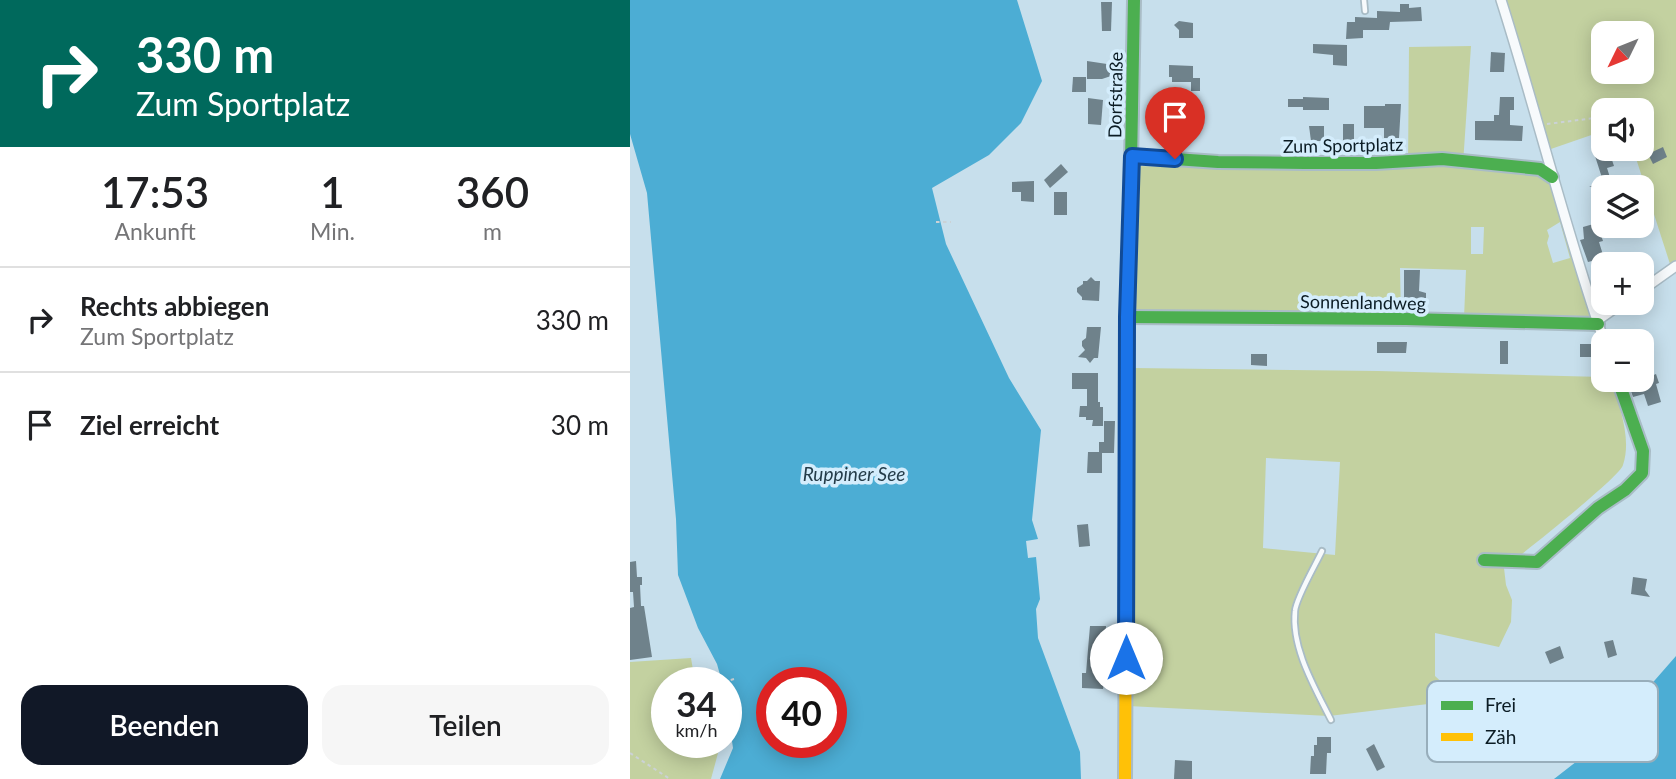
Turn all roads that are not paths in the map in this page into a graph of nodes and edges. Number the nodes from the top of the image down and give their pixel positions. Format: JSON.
{"nodes":[{"id":1,"x":1134,"y":0,"type":"edge"},
{"id":2,"x":1364,"y":0,"type":"edge"},
{"id":3,"x":1501,"y":0,"type":"edge"},
{"id":4,"x":1365,"y":11,"type":"dead end"},
{"id":5,"x":1132,"y":156,"type":"junction"},
{"id":6,"x":1553,"y":183,"type":"junction"},
{"id":7,"x":1676,"y":266,"type":"edge"},
{"id":8,"x":1654,"y":282,"type":"edge"},
{"id":9,"x":1607,"y":315,"type":"edge"},
{"id":10,"x":1127,"y":317,"type":"junction"},
{"id":11,"x":1598,"y":322,"type":"junction"},
{"id":12,"x":1600,"y":329,"type":"edge"},
{"id":13,"x":1622,"y":392,"type":"edge"},
{"id":14,"x":1322,"y":551,"type":"dead end"},
{"id":15,"x":1484,"y":560,"type":"dead end"},
{"id":16,"x":1331,"y":720,"type":"dead end"},
{"id":17,"x":1125,"y":779,"type":"edge"}],
"edges":[{"from":1,"to":5,"type":"street","name":"Dorfstraße"},
{"from":2,"to":4,"type":"lane"},
{"from":3,"to":6,"type":"street"},
{"from":5,"to":6,"type":"street","name":"Zum Sportplatz"},
{"from":5,"to":10,"type":"street","name":"Dorfstraße"},
{"from":6,"to":11,"type":"street"},
{"from":7,"to":8,"type":"street"},
{"from":9,"to":11,"type":"street"},
{"from":10,"to":11,"type":"street","name":"Sonnenlandweg"},
{"from":10,"to":17,"type":"street","name":"Dorfstraße"},
{"from":11,"to":12,"type":"street"},
{"from":13,"to":15,"type":"street"},
{"from":14,"to":16,"type":"lane"}]}
